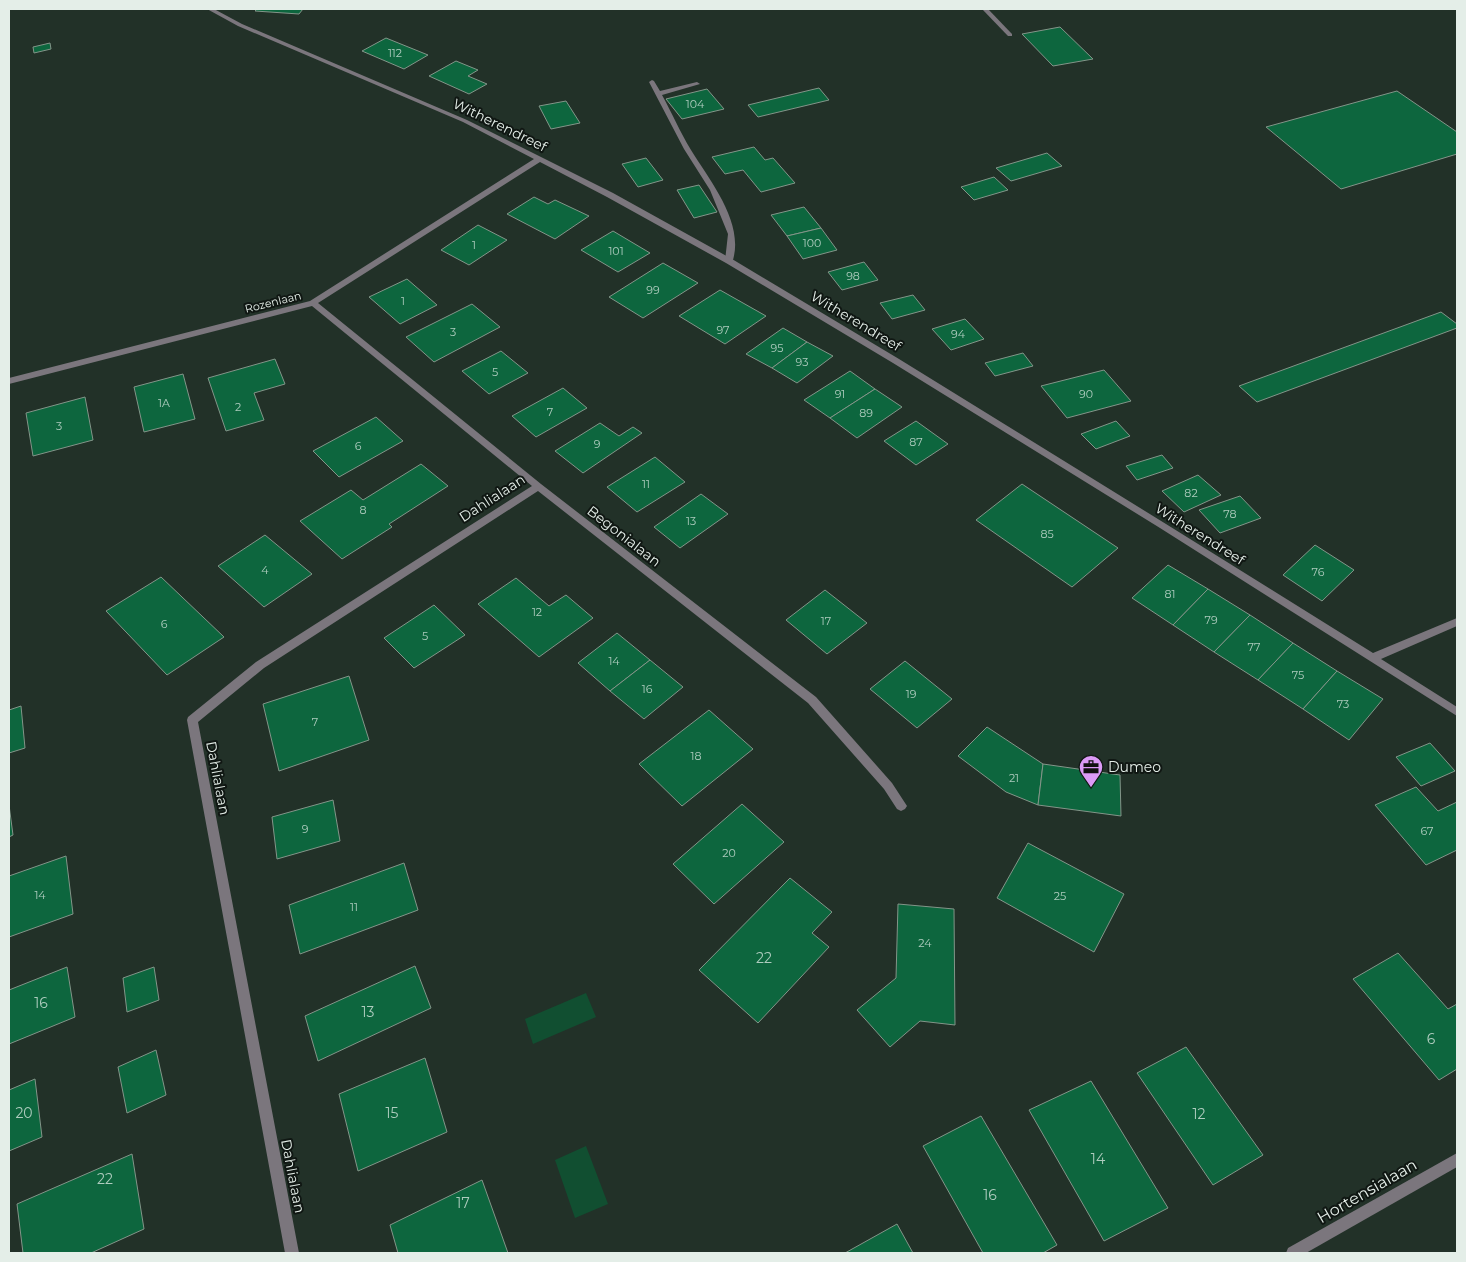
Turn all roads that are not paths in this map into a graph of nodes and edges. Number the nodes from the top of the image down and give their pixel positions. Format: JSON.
{"nodes":[{"id":1,"x":210,"y":9,"type":"edge"},
{"id":2,"x":985,"y":9,"type":"edge"},
{"id":3,"x":1010,"y":35,"type":"dead end"},
{"id":4,"x":652,"y":82,"type":"dead end"},
{"id":5,"x":697,"y":84,"type":"dead end"},
{"id":6,"x":658,"y":94,"type":"junction"},
{"id":7,"x":538,"y":160,"type":"junction"},
{"id":8,"x":729,"y":261,"type":"junction"},
{"id":9,"x":313,"y":303,"type":"junction"},
{"id":10,"x":9,"y":381,"type":"edge"},
{"id":11,"x":538,"y":486,"type":"junction"},
{"id":12,"x":1457,"y":622,"type":"edge"},
{"id":13,"x":1372,"y":658,"type":"junction"},
{"id":14,"x":1457,"y":712,"type":"edge"},
{"id":15,"x":901,"y":806,"type":"dead end"},
{"id":16,"x":1457,"y":1160,"type":"edge"},
{"id":17,"x":292,"y":1253,"type":"edge"},
{"id":18,"x":1293,"y":1253,"type":"edge"}],
"edges":[{"from":1,"to":7,"type":"street","name":"Witherendreef"},
{"from":2,"to":3,"type":"street"},
{"from":4,"to":6,"type":"street"},
{"from":5,"to":6,"type":"street"},
{"from":6,"to":8,"type":"street"},
{"from":7,"to":8,"type":"street","name":"Witherendreef"},
{"from":7,"to":9,"type":"street","name":"Rozenlaan"},
{"from":8,"to":13,"type":"street","name":"Witherendreef"},
{"from":9,"to":10,"type":"street","name":"Rozenlaan"},
{"from":9,"to":11,"type":"street","name":"Begonialaan"},
{"from":11,"to":15,"type":"street","name":"Begonialaan"},
{"from":11,"to":17,"type":"street","name":"Dahlialaan"},
{"from":12,"to":13,"type":"street"},
{"from":13,"to":14,"type":"street","name":"Witherendreef"},
{"from":16,"to":18,"type":"street","name":"Hortensialaan"}]}
